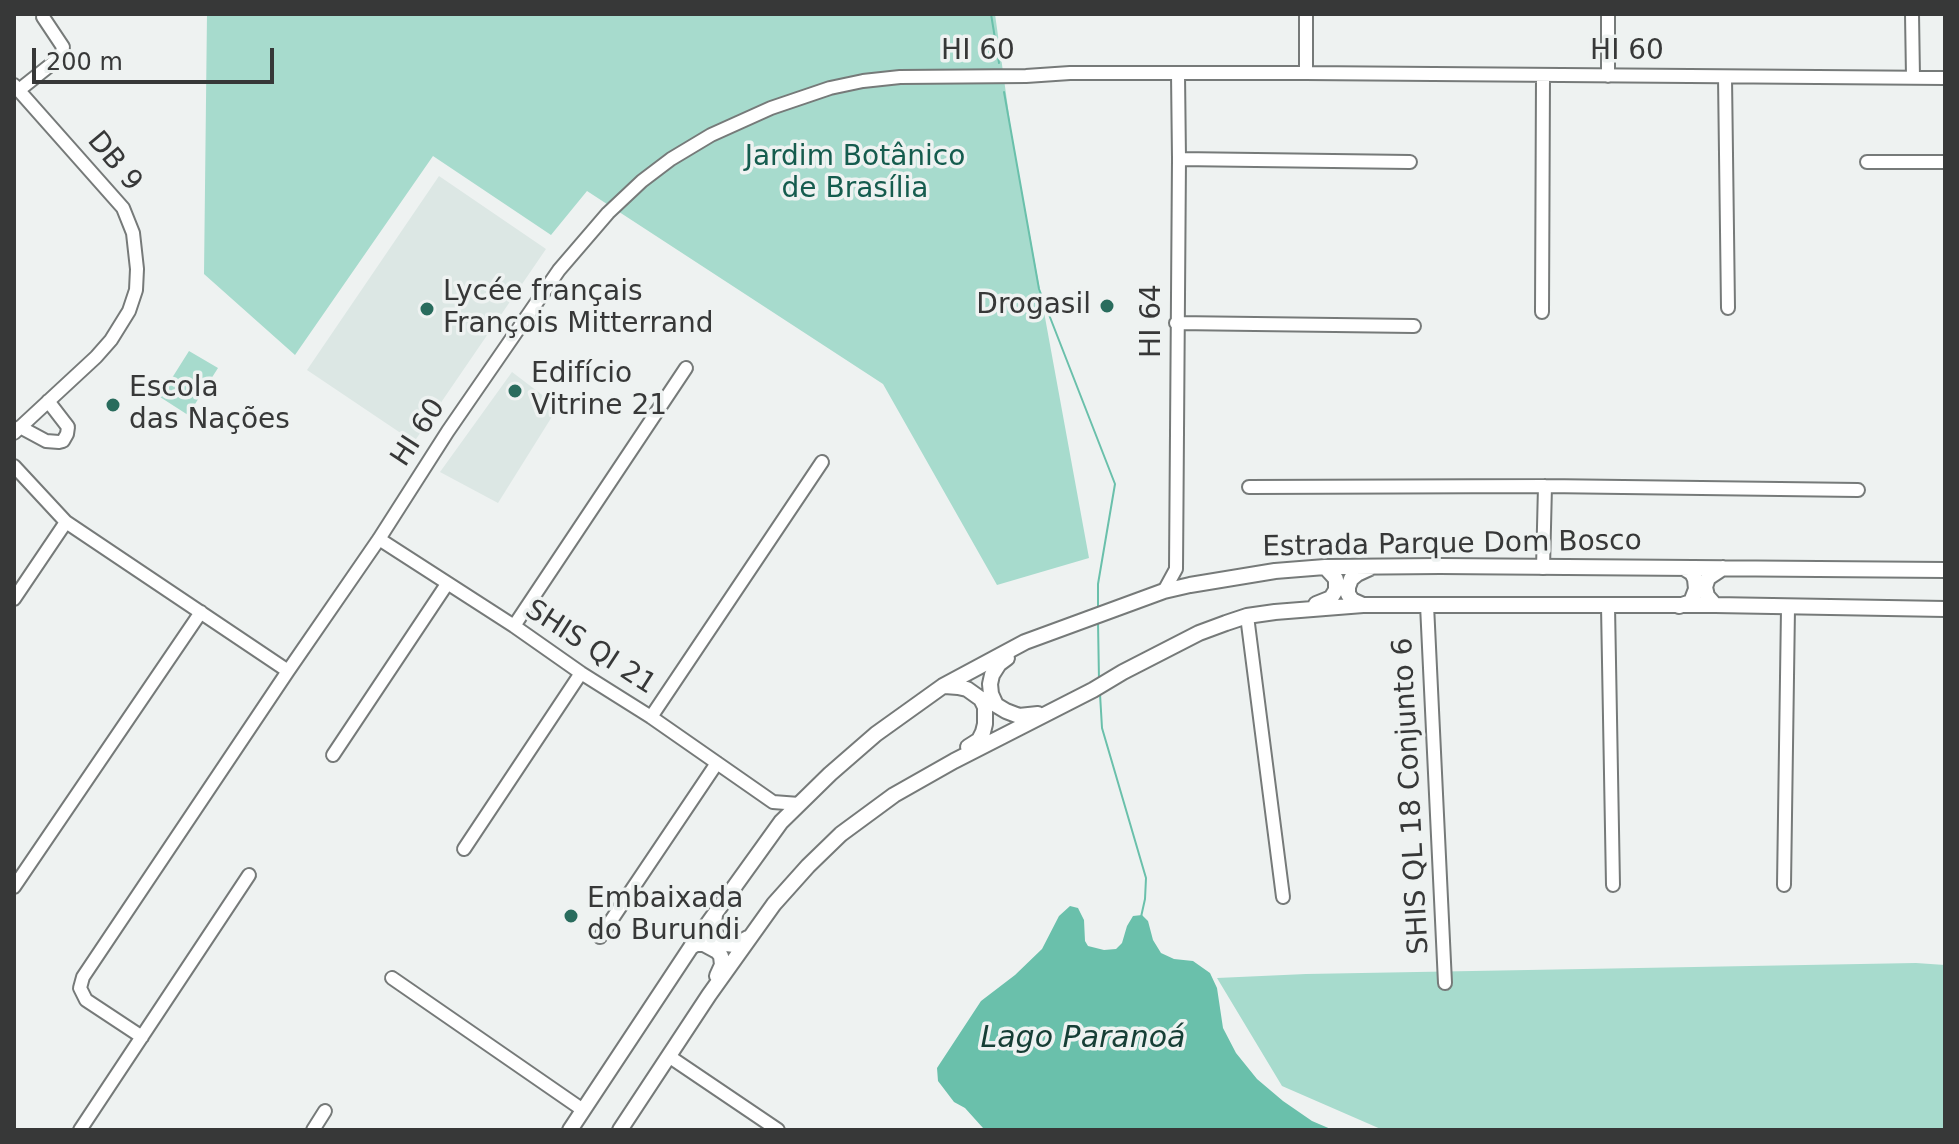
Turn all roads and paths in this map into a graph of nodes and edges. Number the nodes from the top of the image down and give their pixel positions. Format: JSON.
{"nodes":[{"id":1,"x":1306,"y":14,"type":"edge"},
{"id":2,"x":1608,"y":14,"type":"edge"},
{"id":3,"x":1912,"y":14,"type":"edge"},
{"id":4,"x":43,"y":17,"type":"dead end"},
{"id":5,"x":1306,"y":73,"type":"junction"},
{"id":6,"x":1178,"y":74,"type":"junction"},
{"id":7,"x":1543,"y":76,"type":"junction"},
{"id":8,"x":1608,"y":76,"type":"junction"},
{"id":9,"x":1725,"y":77,"type":"junction"},
{"id":10,"x":1913,"y":77,"type":"junction"},
{"id":11,"x":1945,"y":78,"type":"edge"},
{"id":12,"x":16,"y":88,"type":"edge"},
{"id":13,"x":1179,"y":159,"type":"junction"},
{"id":14,"x":1410,"y":162,"type":"dead end"},
{"id":15,"x":1867,"y":162,"type":"dead end"},
{"id":16,"x":1945,"y":162,"type":"edge"},
{"id":17,"x":1728,"y":308,"type":"dead end"},
{"id":18,"x":1542,"y":312,"type":"dead end"},
{"id":19,"x":1176,"y":323,"type":"junction"},
{"id":20,"x":1414,"y":326,"type":"dead end"},
{"id":21,"x":686,"y":368,"type":"dead end"},
{"id":22,"x":48,"y":401,"type":"junction"},
{"id":23,"x":17,"y":430,"type":"edge"},
{"id":24,"x":822,"y":462,"type":"dead end"},
{"id":25,"x":14,"y":466,"type":"edge"},
{"id":26,"x":1545,"y":486,"type":"junction"},
{"id":27,"x":1249,"y":487,"type":"dead end"},
{"id":28,"x":1858,"y":490,"type":"dead end"},
{"id":29,"x":66,"y":522,"type":"junction"},
{"id":30,"x":379,"y":539,"type":"junction"},
{"id":31,"x":1325,"y":567,"type":"junction"},
{"id":32,"x":1370,"y":567,"type":"junction"},
{"id":33,"x":1543,"y":568,"type":"junction"},
{"id":34,"x":1684,"y":568,"type":"junction"},
{"id":35,"x":1723,"y":568,"type":"junction"},
{"id":36,"x":1176,"y":569,"type":"junction"},
{"id":37,"x":1945,"y":570,"type":"edge"},
{"id":38,"x":447,"y":584,"type":"junction"},
{"id":39,"x":1190,"y":585,"type":"junction"},
{"id":40,"x":1164,"y":591,"type":"junction"},
{"id":41,"x":14,"y":599,"type":"edge"},
{"id":42,"x":1363,"y":605,"type":"junction"},
{"id":43,"x":1427,"y":605,"type":"junction"},
{"id":44,"x":1715,"y":605,"type":"junction"},
{"id":45,"x":1608,"y":606,"type":"junction"},
{"id":46,"x":1679,"y":606,"type":"junction"},
{"id":47,"x":1788,"y":608,"type":"junction"},
{"id":48,"x":1945,"y":609,"type":"edge"},
{"id":49,"x":1296,"y":610,"type":"junction"},
{"id":50,"x":201,"y":612,"type":"junction"},
{"id":51,"x":1247,"y":616,"type":"junction"},
{"id":52,"x":514,"y":626,"type":"junction"},
{"id":53,"x":1025,"y":642,"type":"junction"},
{"id":54,"x":288,"y":671,"type":"junction"},
{"id":55,"x":581,"y":673,"type":"junction"},
{"id":56,"x":943,"y":686,"type":"junction"},
{"id":57,"x":1047,"y":712,"type":"junction"},
{"id":58,"x":651,"y":717,"type":"junction"},
{"id":59,"x":333,"y":755,"type":"dead end"},
{"id":60,"x":954,"y":761,"type":"junction"},
{"id":61,"x":717,"y":763,"type":"junction"},
{"id":62,"x":773,"y":802,"type":"junction"},
{"id":63,"x":799,"y":804,"type":"junction"},
{"id":64,"x":781,"y":822,"type":"junction"},
{"id":65,"x":464,"y":849,"type":"dead end"},
{"id":66,"x":249,"y":875,"type":"dead end"},
{"id":67,"x":1613,"y":885,"type":"dead end"},
{"id":68,"x":1784,"y":885,"type":"dead end"},
{"id":69,"x":14,"y":887,"type":"edge"},
{"id":70,"x":1283,"y":897,"type":"dead end"},
{"id":71,"x":716,"y":911,"type":"junction"},
{"id":72,"x":600,"y":937,"type":"dead end"},
{"id":73,"x":750,"y":938,"type":"junction"},
{"id":74,"x":691,"y":947,"type":"junction"},
{"id":75,"x":392,"y":978,"type":"dead end"},
{"id":76,"x":1445,"y":983,"type":"dead end"},
{"id":77,"x":709,"y":995,"type":"junction"},
{"id":78,"x":142,"y":1037,"type":"junction"},
{"id":79,"x":670,"y":1057,"type":"junction"},
{"id":80,"x":325,"y":1111,"type":"dead end"},
{"id":81,"x":575,"y":1122,"type":"edge"},
{"id":82,"x":80,"y":1130,"type":"edge"},
{"id":83,"x":313,"y":1130,"type":"edge"},
{"id":84,"x":620,"y":1130,"type":"edge"},
{"id":85,"x":778,"y":1130,"type":"edge"}],
"edges":[{"from":1,"to":5,"type":"street"},
{"from":2,"to":8,"type":"street"},
{"from":3,"to":10,"type":"street"},
{"from":4,"to":12,"type":"street"},
{"from":5,"to":6,"type":"street","name":"HI 60"},
{"from":5,"to":7,"type":"street","name":"HI 60"},
{"from":6,"to":13,"type":"street","name":"HI 64"},
{"from":6,"to":30,"type":"street","name":"HI 60"},
{"from":7,"to":8,"type":"street","name":"HI 60"},
{"from":7,"to":18,"type":"street"},
{"from":8,"to":9,"type":"street","name":"HI 60"},
{"from":9,"to":10,"type":"street","name":"HI 60"},
{"from":9,"to":17,"type":"street"},
{"from":10,"to":11,"type":"street","name":"HI 60"},
{"from":12,"to":22,"type":"street","name":"DB 9"},
{"from":13,"to":14,"type":"street"},
{"from":13,"to":19,"type":"street","name":"HI 64"},
{"from":15,"to":16,"type":"street"},
{"from":19,"to":20,"type":"street"},
{"from":19,"to":36,"type":"street","name":"HI 64"},
{"from":21,"to":52,"type":"street"},
{"from":22,"to":23,"type":"street","name":"DB 9"},
{"from":22,"to":23,"type":"street"},
{"from":24,"to":58,"type":"street"},
{"from":25,"to":29,"type":"street"},
{"from":26,"to":27,"type":"street"},
{"from":26,"to":28,"type":"street"},
{"from":26,"to":33,"type":"street"},
{"from":29,"to":41,"type":"street"},
{"from":29,"to":50,"type":"street"},
{"from":30,"to":38,"type":"street","name":"SHIS QI 21"},
{"from":30,"to":54,"type":"street","name":"HI 60"},
{"from":31,"to":32,"type":"main road","name":"Estrada Parque Dom Bosco"},
{"from":31,"to":39,"type":"main road","name":"Estrada Parque Dom Bosco"},
{"from":31,"to":49,"type":"main road"},
{"from":32,"to":33,"type":"main road","name":"Estrada Parque Dom Bosco"},
{"from":32,"to":42,"type":"main road"},
{"from":33,"to":34,"type":"main road","name":"Estrada Parque Dom Bosco"},
{"from":34,"to":35,"type":"main road","name":"Estrada Parque Dom Bosco"},
{"from":34,"to":46,"type":"main road"},
{"from":35,"to":37,"type":"main road","name":"Estrada Parque Dom Bosco"},
{"from":35,"to":44,"type":"main road"},
{"from":36,"to":39,"type":"street"},
{"from":36,"to":40,"type":"street","name":"HI 64"},
{"from":38,"to":52,"type":"street","name":"SHIS QI 21"},
{"from":38,"to":59,"type":"street"},
{"from":39,"to":40,"type":"main road","name":"Estrada Parque Dom Bosco"},
{"from":40,"to":53,"type":"main road","name":"Estrada Parque Dom Bosco"},
{"from":42,"to":43,"type":"main road"},
{"from":42,"to":49,"type":"main road"},
{"from":43,"to":45,"type":"main road"},
{"from":43,"to":76,"type":"street","name":"SHIS QL 18 Conjunto 6"},
{"from":44,"to":46,"type":"main road"},
{"from":44,"to":47,"type":"main road"},
{"from":45,"to":46,"type":"main road"},
{"from":45,"to":67,"type":"street"},
{"from":47,"to":48,"type":"main road"},
{"from":47,"to":68,"type":"street"},
{"from":49,"to":51,"type":"main road"},
{"from":50,"to":54,"type":"street"},
{"from":50,"to":69,"type":"street"},
{"from":51,"to":57,"type":"main road"},
{"from":51,"to":70,"type":"street"},
{"from":52,"to":55,"type":"street","name":"SHIS QI 21"},
{"from":53,"to":56,"type":"main road","name":"Estrada Parque Dom Bosco"},
{"from":53,"to":57,"type":"main road"},
{"from":54,"to":78,"type":"street","name":"HI 60"},
{"from":55,"to":58,"type":"street","name":"SHIS QI 21"},
{"from":55,"to":65,"type":"street"},
{"from":56,"to":60,"type":"main road"},
{"from":56,"to":63,"type":"main road","name":"Estrada Parque Dom Bosco"},
{"from":57,"to":60,"type":"main road"},
{"from":58,"to":61,"type":"street","name":"SHIS QI 21"},
{"from":60,"to":73,"type":"main road"},
{"from":61,"to":62,"type":"street","name":"SHIS QI 21"},
{"from":61,"to":72,"type":"street"},
{"from":62,"to":63,"type":"street"},
{"from":62,"to":64,"type":"street"},
{"from":63,"to":64,"type":"main road","name":"Estrada Parque Dom Bosco"},
{"from":64,"to":71,"type":"main road","name":"Estrada Parque Dom Bosco"},
{"from":66,"to":78,"type":"street"},
{"from":71,"to":73,"type":"main road"},
{"from":71,"to":74,"type":"main road","name":"Estrada Parque Dom Bosco"},
{"from":73,"to":77,"type":"main road"},
{"from":74,"to":77,"type":"main road"},
{"from":74,"to":81,"type":"main road","name":"Estrada Parque Dom Bosco"},
{"from":75,"to":81,"type":"street"},
{"from":77,"to":79,"type":"main road"},
{"from":78,"to":82,"type":"street"},
{"from":79,"to":84,"type":"main road"},
{"from":79,"to":85,"type":"street"},
{"from":80,"to":83,"type":"street"}]}
